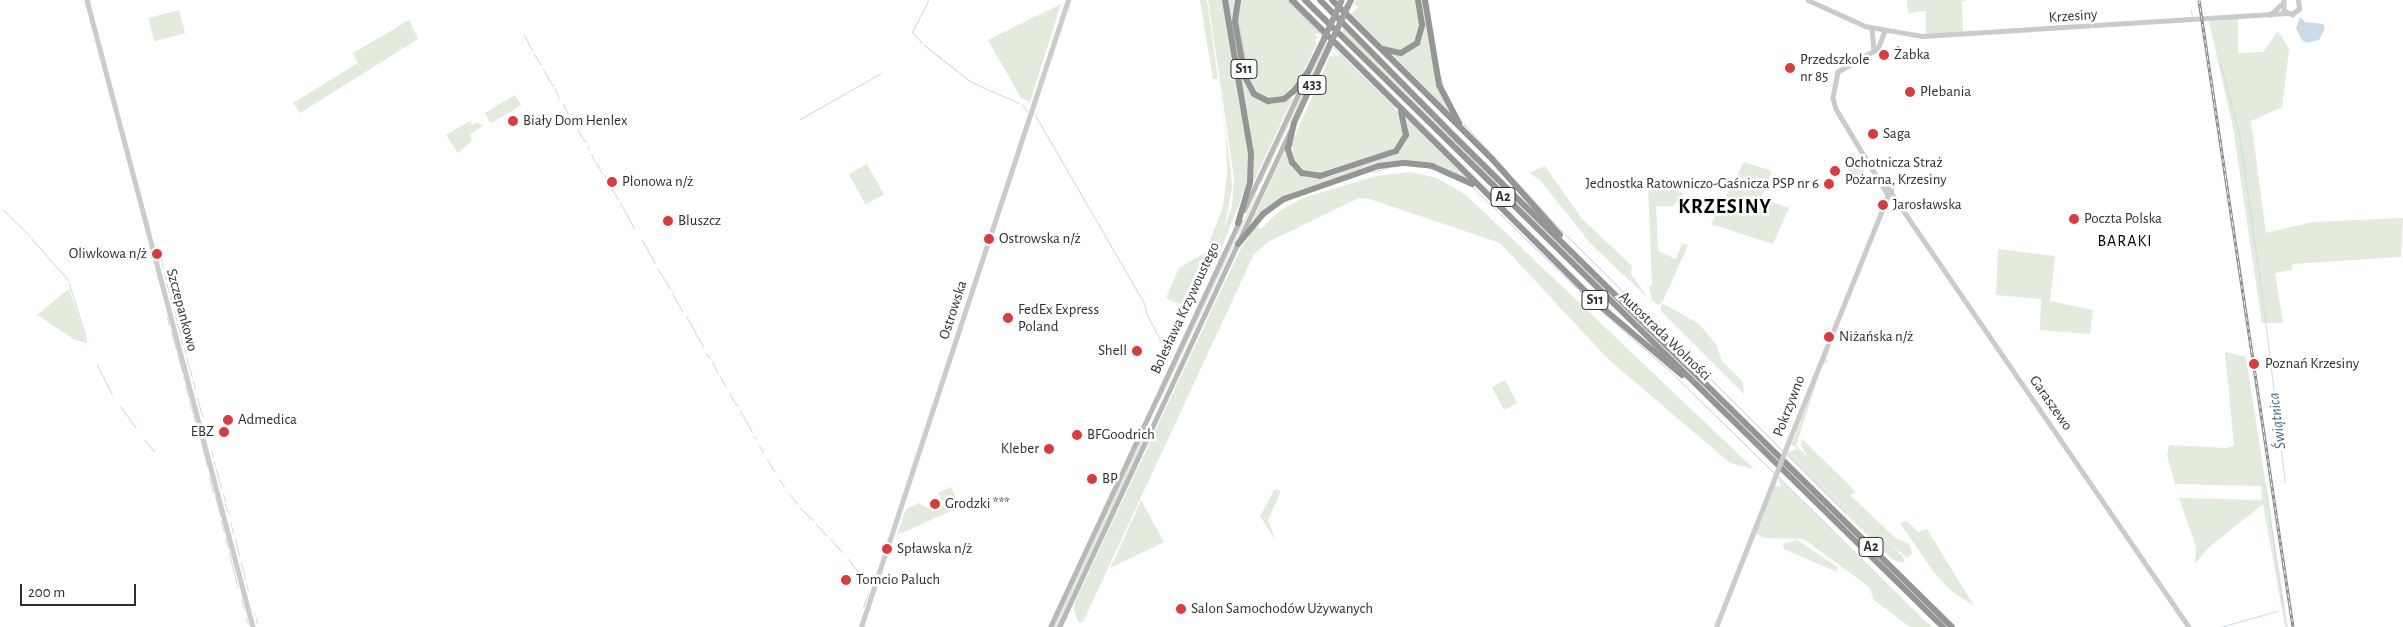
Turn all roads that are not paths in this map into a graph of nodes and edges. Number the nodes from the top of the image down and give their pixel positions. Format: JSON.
{"nodes":[{"id":1,"x":87,"y":0,"type":"edge"},
{"id":2,"x":1068,"y":0,"type":"edge"},
{"id":3,"x":1225,"y":0,"type":"edge"},
{"id":4,"x":1238,"y":0,"type":"edge"},
{"id":5,"x":1292,"y":0,"type":"edge"},
{"id":6,"x":1305,"y":0,"type":"edge"},
{"id":7,"x":1320,"y":0,"type":"edge"},
{"id":8,"x":1332,"y":0,"type":"edge"},
{"id":9,"x":1351,"y":0,"type":"edge"},
{"id":10,"x":1418,"y":0,"type":"edge"},
{"id":11,"x":1425,"y":0,"type":"edge"},
{"id":12,"x":1808,"y":0,"type":"edge"},
{"id":13,"x":1342,"y":1,"type":"edge"},
{"id":14,"x":2299,"y":1,"type":"edge"},
{"id":15,"x":2283,"y":2,"type":"edge"},
{"id":16,"x":2288,"y":13,"type":"junction"},
{"id":17,"x":2270,"y":15,"type":"junction"},
{"id":18,"x":1872,"y":28,"type":"junction"},
{"id":19,"x":1885,"y":31,"type":"junction"},
{"id":20,"x":1372,"y":40,"type":"junction"},
{"id":21,"x":1874,"y":50,"type":"junction"},
{"id":22,"x":1308,"y":72,"type":"junction"},
{"id":23,"x":1384,"y":92,"type":"junction"},
{"id":24,"x":1294,"y":124,"type":"junction"},
{"id":25,"x":1476,"y":143,"type":"junction"},
{"id":26,"x":1888,"y":193,"type":"junction"},
{"id":27,"x":1492,"y":200,"type":"junction"},
{"id":28,"x":1238,"y":223,"type":"junction"},
{"id":29,"x":1238,"y":244,"type":"junction"},
{"id":30,"x":1579,"y":260,"type":"junction"},
{"id":31,"x":1704,"y":392,"type":"junction"},
{"id":32,"x":253,"y":627,"type":"edge"},
{"id":33,"x":861,"y":627,"type":"edge"},
{"id":34,"x":1050,"y":627,"type":"edge"},
{"id":35,"x":1059,"y":627,"type":"edge"},
{"id":36,"x":1716,"y":627,"type":"edge"},
{"id":37,"x":1942,"y":627,"type":"edge"},
{"id":38,"x":1952,"y":627,"type":"edge"},
{"id":39,"x":2189,"y":627,"type":"edge"}],
"edges":[{"from":1,"to":32,"type":"street","name":"Szczepankowo"},
{"from":2,"to":33,"type":"street","name":"Ostrowska"},
{"from":3,"to":28,"type":"highway"},
{"from":4,"to":22,"type":"highway","number":"S11"},
{"from":5,"to":23,"type":"highway","number":"S11"},
{"from":6,"to":31,"type":"highway","name":"Autostrada Wolności","number":"A2"},
{"from":7,"to":30,"type":"highway","name":"Autostrada Wolności","number":"A2"},
{"from":8,"to":20,"type":"highway"},
{"from":9,"to":24,"type":"highway","name":"Bolesława Krzywoustego","number":"433","bridge":true},
{"from":10,"to":20,"type":"highway"},
{"from":11,"to":25,"type":"highway"},
{"from":12,"to":18,"type":"street","name":"Krzesiny"},
{"from":13,"to":22,"type":"highway","name":"Bolesława Krzywoustego","number":"S11","bridge":true},
{"from":14,"to":16,"type":"street"},
{"from":15,"to":16,"type":"street"},
{"from":15,"to":17,"type":"street"},
{"from":16,"to":17,"type":"street","name":"Krzesiny"},
{"from":17,"to":19,"type":"street","name":"Krzesiny"},
{"from":18,"to":19,"type":"street","name":"Krzesiny"},
{"from":18,"to":21,"type":"street"},
{"from":19,"to":21,"type":"street"},
{"from":20,"to":25,"type":"highway"},
{"from":21,"to":26,"type":"street","name":"Garaszewo"},
{"from":22,"to":28,"type":"main road","name":"Bolesława Krzywoustego","number":"433"},
{"from":23,"to":24,"type":"highway"},
{"from":23,"to":27,"type":"highway","number":"S11"},
{"from":24,"to":29,"type":"main road","name":"Bolesława Krzywoustego","number":"433"},
{"from":25,"to":30,"type":"highway"},
{"from":26,"to":36,"type":"street","name":"Pokrzywno","bridge":true},
{"from":26,"to":39,"type":"street","name":"Garaszewo"},
{"from":27,"to":29,"type":"highway"},
{"from":27,"to":31,"type":"highway","number":"S11"},
{"from":28,"to":34,"type":"main road","name":"Bolesława Krzywoustego","number":"433"},
{"from":29,"to":35,"type":"main road","name":"Bolesława Krzywoustego","number":"433"},
{"from":30,"to":38,"type":"highway","name":"Autostrada Wolności","number":"A2"},
{"from":31,"to":37,"type":"highway","name":"Autostrada Wolności","number":"A2"}]}
